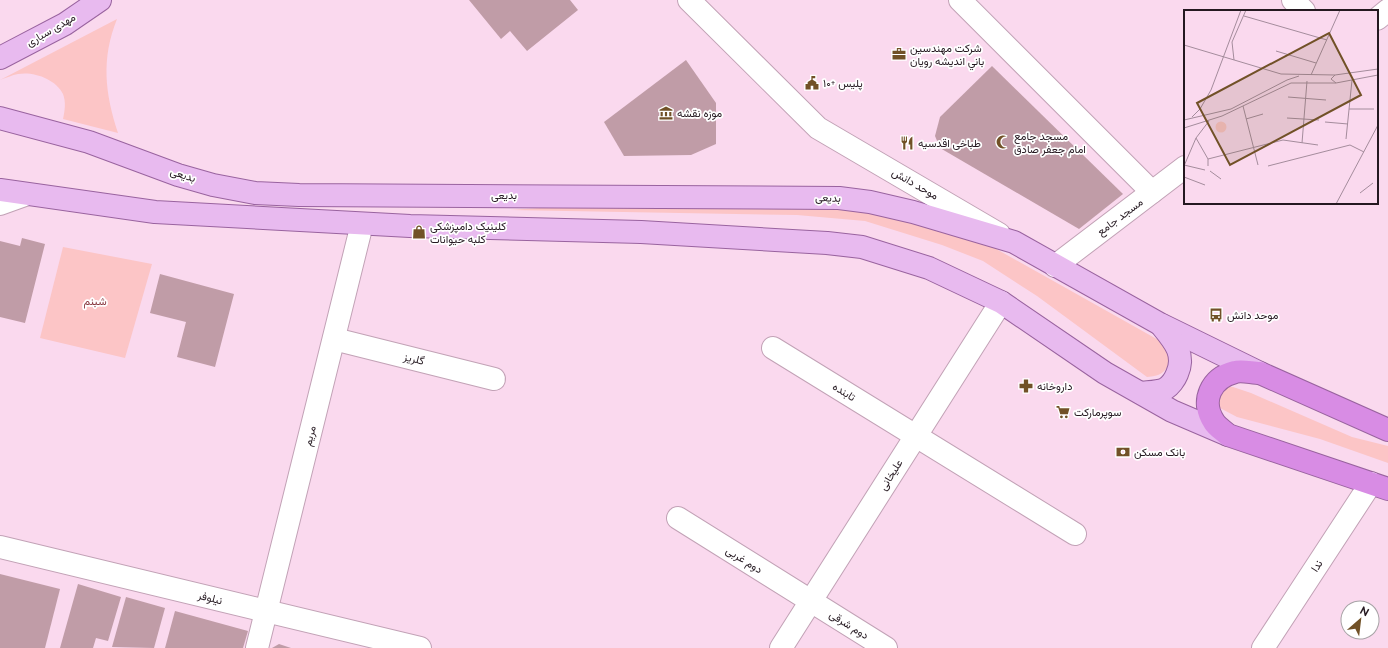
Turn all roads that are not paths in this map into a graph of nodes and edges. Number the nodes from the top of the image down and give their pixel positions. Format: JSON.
{"nodes":[{"id":1,"x":100,"y":0,"type":"edge"},
{"id":2,"x":689,"y":0,"type":"edge"},
{"id":3,"x":960,"y":0,"type":"edge"},
{"id":4,"x":1293,"y":0,"type":"edge"},
{"id":5,"x":1303,"y":10,"type":"edge"},
{"id":6,"x":1388,"y":10,"type":"edge"},
{"id":7,"x":1378,"y":18,"type":"edge"},
{"id":8,"x":0,"y":58,"type":"edge"},
{"id":9,"x":0,"y":118,"type":"edge"},
{"id":10,"x":1184,"y":168,"type":"edge"},
{"id":11,"x":0,"y":190,"type":"edge"},
{"id":12,"x":1152,"y":192,"type":"junction"},
{"id":13,"x":25,"y":195,"type":"junction"},
{"id":14,"x":0,"y":204,"type":"edge"},
{"id":15,"x":362,"y":224,"type":"junction"},
{"id":16,"x":1014,"y":242,"type":"junction"},
{"id":17,"x":1055,"y":266,"type":"junction"},
{"id":18,"x":1001,"y":302,"type":"junction"},
{"id":19,"x":1160,"y":324,"type":"junction"},
{"id":20,"x":334,"y":339,"type":"junction"},
{"id":21,"x":773,"y":348,"type":"dead end"},
{"id":22,"x":1260,"y":373,"type":"junction"},
{"id":23,"x":494,"y":379,"type":"dead end"},
{"id":24,"x":1141,"y":393,"type":"junction"},
{"id":25,"x":1388,"y":430,"type":"edge"},
{"id":26,"x":1228,"y":435,"type":"junction"},
{"id":27,"x":915,"y":437,"type":"junction"},
{"id":28,"x":1380,"y":486,"type":"edge"},
{"id":29,"x":678,"y":518,"type":"dead end"},
{"id":30,"x":1075,"y":534,"type":"dead end"},
{"id":31,"x":0,"y":547,"type":"edge"},
{"id":32,"x":811,"y":601,"type":"junction"},
{"id":33,"x":266,"y":612,"type":"junction"},
{"id":34,"x":257,"y":648,"type":"edge"},
{"id":35,"x":420,"y":648,"type":"edge"},
{"id":36,"x":781,"y":648,"type":"edge"},
{"id":37,"x":886,"y":648,"type":"edge"},
{"id":38,"x":1263,"y":648,"type":"edge"}],
"edges":[{"from":1,"to":8,"type":"main road","name":"مهدی سباری"},
{"from":2,"to":16,"type":"street","name":"موحد دانش"},
{"from":3,"to":12,"type":"street"},
{"from":4,"to":5,"type":"street"},
{"from":6,"to":7,"type":"street"},
{"from":9,"to":16,"type":"main road","name":"بدیعی"},
{"from":10,"to":12,"type":"street","name":"مسجد جامع"},
{"from":11,"to":13,"type":"main road"},
{"from":12,"to":17,"type":"street","name":"مسجد جامع"},
{"from":13,"to":14,"type":"street"},
{"from":13,"to":15,"type":"main road"},
{"from":15,"to":18,"type":"main road"},
{"from":15,"to":20,"type":"street","name":"مریم"},
{"from":16,"to":17,"type":"main road","name":"موحد دانش"},
{"from":17,"to":19,"type":"main road","name":"موحد دانش"},
{"from":18,"to":24,"type":"main road"},
{"from":18,"to":27,"type":"street","name":"علیخانی"},
{"from":19,"to":22,"type":"main road","name":"موحد دانش"},
{"from":19,"to":24,"type":"main road"},
{"from":20,"to":23,"type":"street","name":"گلریز"},
{"from":20,"to":33,"type":"street","name":"مریم"},
{"from":21,"to":27,"type":"street","name":"تابنده"},
{"from":22,"to":25,"type":"highway","name":"موحد دانش"},
{"from":22,"to":26,"type":"highway"},
{"from":24,"to":26,"type":"main road"},
{"from":26,"to":28,"type":"highway"},
{"from":27,"to":30,"type":"street","name":"تابنده"},
{"from":27,"to":32,"type":"street","name":"علیخانی"},
{"from":28,"to":38,"type":"street","name":"ندا"},
{"from":29,"to":32,"type":"street","name":"دوم غربی"},
{"from":31,"to":33,"type":"street","name":"نیلوفر"},
{"from":32,"to":36,"type":"street","name":"علیخانی"},
{"from":32,"to":37,"type":"street","name":"دوم شرقی"},
{"from":33,"to":34,"type":"street","name":"مریم"},
{"from":33,"to":35,"type":"street","name":"نیلوفر"}]}
